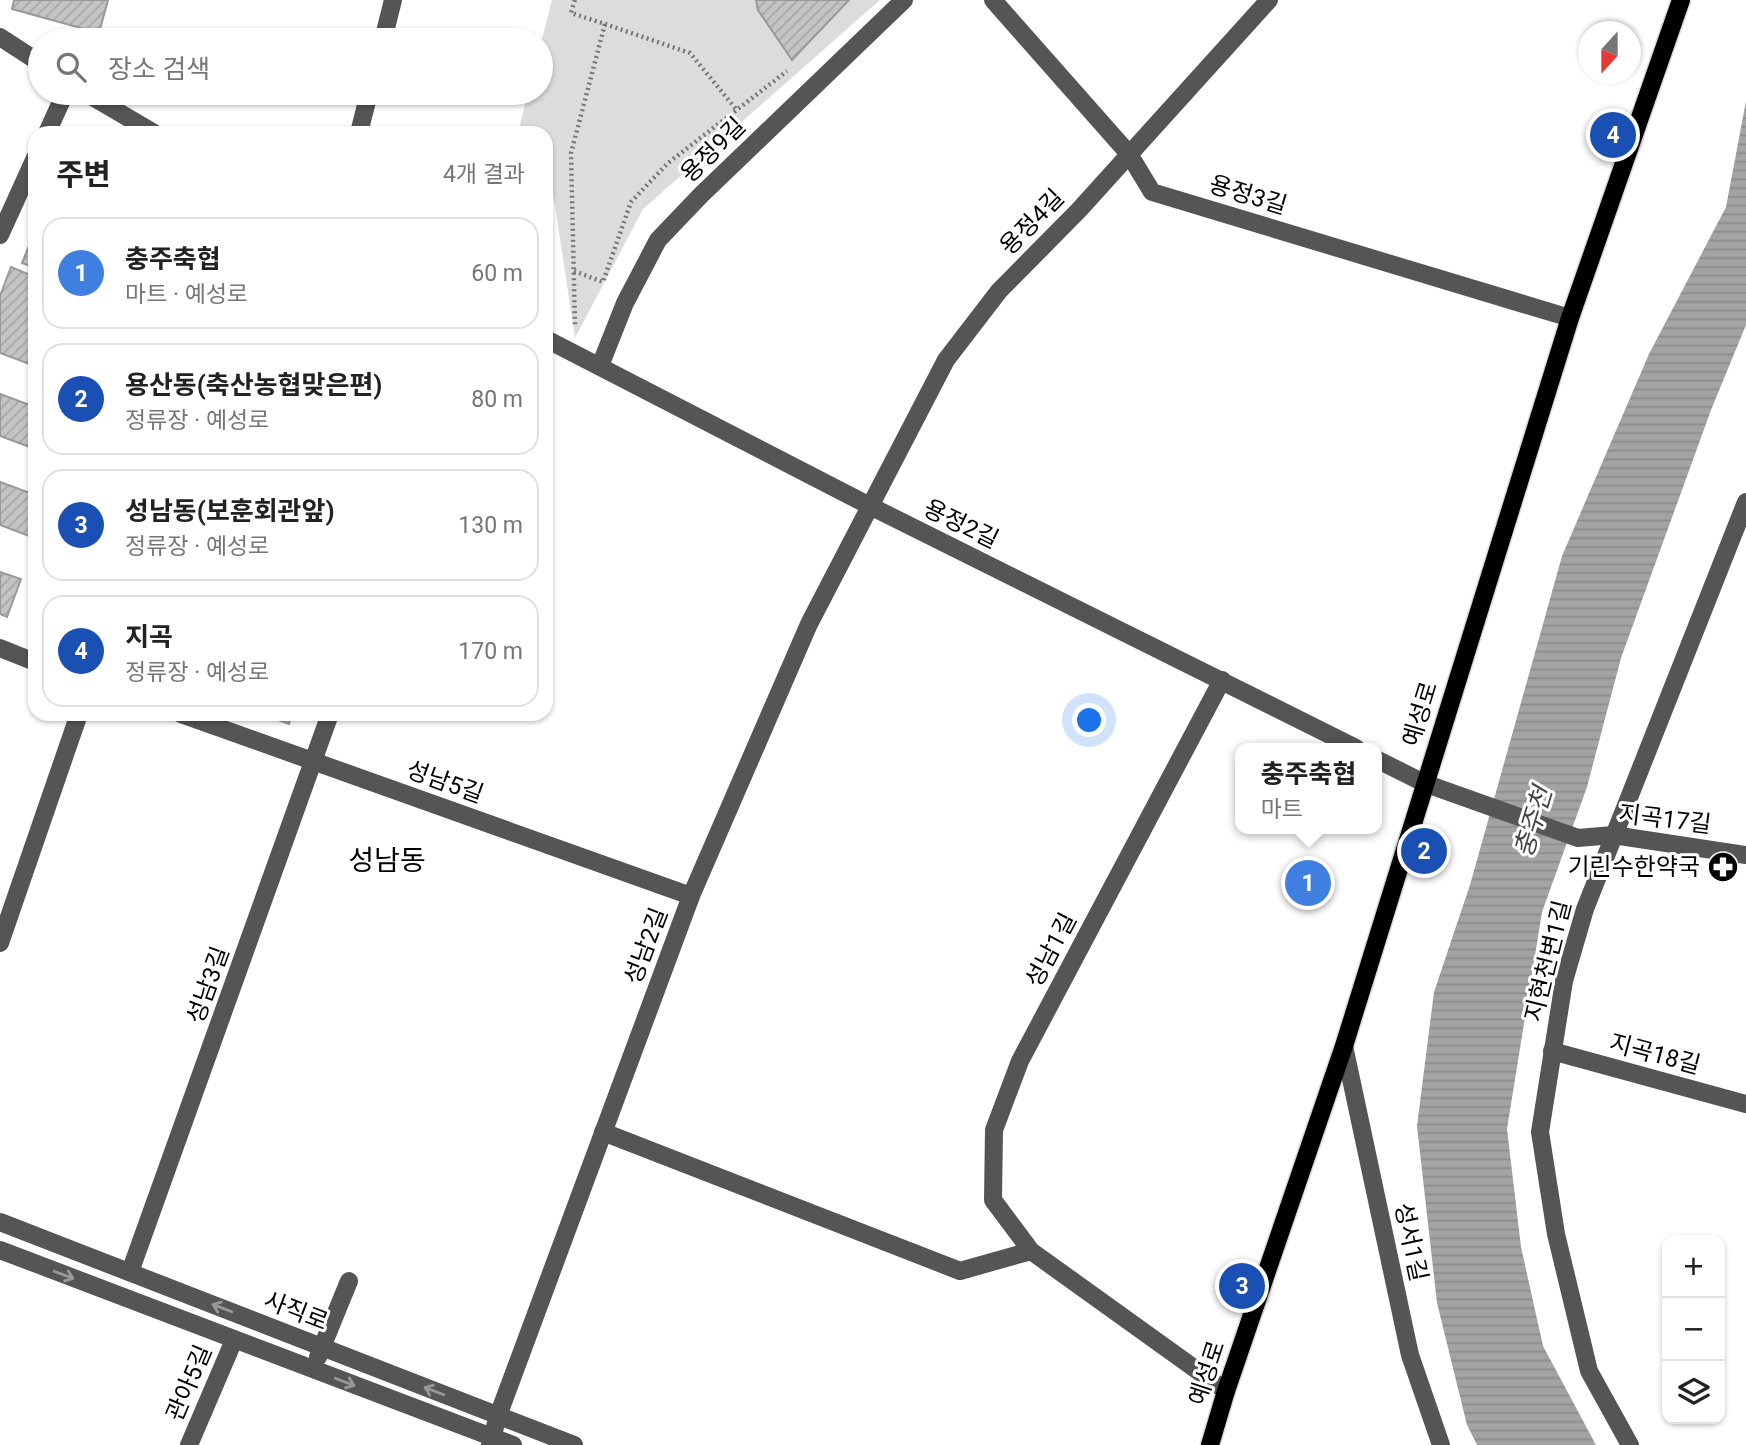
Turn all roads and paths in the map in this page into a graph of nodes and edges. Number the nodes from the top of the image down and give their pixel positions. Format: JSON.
{"nodes":[{"id":1,"x":393,"y":0,"type":"edge"},
{"id":2,"x":575,"y":0,"type":"edge"},
{"id":3,"x":904,"y":0,"type":"edge"},
{"id":4,"x":993,"y":0,"type":"edge"},
{"id":5,"x":1269,"y":0,"type":"edge"},
{"id":6,"x":1681,"y":0,"type":"edge"},
{"id":7,"x":605,"y":24,"type":"junction"},
{"id":8,"x":386,"y":28,"type":"edge"},
{"id":9,"x":0,"y":37,"type":"edge"},
{"id":10,"x":28,"y":55,"type":"edge"},
{"id":11,"x":787,"y":71,"type":"dead end"},
{"id":12,"x":60,"y":105,"type":"edge"},
{"id":13,"x":106,"y":105,"type":"edge"},
{"id":14,"x":366,"y":105,"type":"edge"},
{"id":15,"x":736,"y":109,"type":"junction"},
{"id":16,"x":50,"y":126,"type":"edge"},
{"id":17,"x":142,"y":126,"type":"edge"},
{"id":18,"x":361,"y":126,"type":"edge"},
{"id":19,"x":1129,"y":154,"type":"junction"},
{"id":20,"x":28,"y":173,"type":"edge"},
{"id":21,"x":0,"y":235,"type":"edge"},
{"id":22,"x":574,"y":271,"type":"junction"},
{"id":23,"x":1570,"y":318,"type":"junction"},
{"id":24,"x":575,"y":338,"type":"dead end"},
{"id":25,"x":553,"y":343,"type":"edge"},
{"id":26,"x":600,"y":366,"type":"junction"},
{"id":27,"x":1746,"y":502,"type":"edge"},
{"id":28,"x":868,"y":505,"type":"junction"},
{"id":29,"x":0,"y":648,"type":"edge"},
{"id":30,"x":28,"y":659,"type":"edge"},
{"id":31,"x":1222,"y":680,"type":"junction"},
{"id":32,"x":77,"y":721,"type":"edge"},
{"id":33,"x":201,"y":721,"type":"edge"},
{"id":34,"x":328,"y":721,"type":"edge"},
{"id":35,"x":1346,"y":743,"type":"edge"},
{"id":36,"x":316,"y":761,"type":"junction"},
{"id":37,"x":1382,"y":762,"type":"edge"},
{"id":38,"x":1424,"y":783,"type":"junction"},
{"id":39,"x":1613,"y":835,"type":"junction"},
{"id":40,"x":1746,"y":855,"type":"edge"},
{"id":41,"x":691,"y":896,"type":"junction"},
{"id":42,"x":0,"y":943,"type":"edge"},
{"id":43,"x":1344,"y":1046,"type":"junction"},
{"id":44,"x":1552,"y":1051,"type":"junction"},
{"id":45,"x":1746,"y":1104,"type":"edge"},
{"id":46,"x":603,"y":1132,"type":"junction"},
{"id":47,"x":0,"y":1222,"type":"edge"},
{"id":48,"x":0,"y":1250,"type":"edge"},
{"id":49,"x":1031,"y":1251,"type":"junction"},
{"id":50,"x":130,"y":1272,"type":"junction"},
{"id":51,"x":349,"y":1281,"type":"dead end"},
{"id":52,"x":234,"y":1340,"type":"junction"},
{"id":53,"x":322,"y":1347,"type":"junction"},
{"id":54,"x":313,"y":1370,"type":"junction"},
{"id":55,"x":1226,"y":1391,"type":"junction"},
{"id":56,"x":498,"y":1416,"type":"junction"},
{"id":57,"x":491,"y":1441,"type":"edge"},
{"id":58,"x":189,"y":1445,"type":"edge"},
{"id":59,"x":513,"y":1445,"type":"edge"},
{"id":60,"x":575,"y":1445,"type":"edge"},
{"id":61,"x":1210,"y":1445,"type":"edge"},
{"id":62,"x":1441,"y":1445,"type":"edge"},
{"id":63,"x":1630,"y":1445,"type":"edge"}],
"edges":[{"from":1,"to":8,"type":"street"},
{"from":2,"to":7,"type":"path"},
{"from":3,"to":26,"type":"street","name":"용정9길"},
{"from":4,"to":19,"type":"street","name":"용정3길"},
{"from":5,"to":19,"type":"street","name":"용정4길"},
{"from":6,"to":23,"type":"main road","name":"예성로"},
{"from":7,"to":15,"type":"path"},
{"from":7,"to":22,"type":"path"},
{"from":9,"to":10,"type":"street"},
{"from":11,"to":15,"type":"path"},
{"from":12,"to":16,"type":"street"},
{"from":13,"to":17,"type":"street"},
{"from":14,"to":18,"type":"street"},
{"from":15,"to":22,"type":"path"},
{"from":19,"to":23,"type":"street","name":"용정3길"},
{"from":19,"to":28,"type":"street","name":"용정4길"},
{"from":20,"to":21,"type":"street"},
{"from":22,"to":24,"type":"path"},
{"from":23,"to":38,"type":"main road","name":"예성로"},
{"from":25,"to":26,"type":"street","name":"용정2길"},
{"from":26,"to":28,"type":"street","name":"용정2길"},
{"from":27,"to":39,"type":"street","name":"지현천변1길"},
{"from":28,"to":31,"type":"street","name":"용정2길"},
{"from":28,"to":41,"type":"street","name":"성남2길"},
{"from":29,"to":30,"type":"street"},
{"from":31,"to":35,"type":"street","name":"용정2길"},
{"from":31,"to":49,"type":"street","name":"성남1길"},
{"from":32,"to":42,"type":"street"},
{"from":33,"to":36,"type":"street","name":"성남5길"},
{"from":34,"to":36,"type":"street","name":"성남3길"},
{"from":36,"to":41,"type":"street","name":"성남5길"},
{"from":36,"to":50,"type":"street","name":"성남3길"},
{"from":37,"to":38,"type":"street"},
{"from":38,"to":39,"type":"street","name":"지곡17길"},
{"from":38,"to":43,"type":"main road","name":"예성로"},
{"from":39,"to":40,"type":"street","name":"지곡17길"},
{"from":39,"to":44,"type":"street","name":"지현천변1길"},
{"from":41,"to":46,"type":"street","name":"성남2길"},
{"from":43,"to":55,"type":"main road","name":"예성로"},
{"from":43,"to":62,"type":"street","name":"성서1길"},
{"from":44,"to":45,"type":"street","name":"지곡18길"},
{"from":44,"to":63,"type":"street","name":"지현천변1길"},
{"from":46,"to":49,"type":"street"},
{"from":46,"to":56,"type":"street","name":"성남2길"},
{"from":47,"to":50,"type":"street","name":"사직로"},
{"from":48,"to":52,"type":"street","name":"사직로","one_way":true},
{"from":49,"to":55,"type":"street","name":"성남1길"},
{"from":53,"to":50,"type":"street","name":"사직로","one_way":true},
{"from":51,"to":53,"type":"street"},
{"from":52,"to":54,"type":"street","name":"사직로"},
{"from":52,"to":58,"type":"street","name":"관아5길"},
{"from":53,"to":54,"type":"street"},
{"from":56,"to":53,"type":"street","name":"사직로","one_way":true},
{"from":54,"to":57,"type":"street","name":"사직로","one_way":true},
{"from":55,"to":61,"type":"main road","name":"예성로"},
{"from":56,"to":57,"type":"street","name":"성남2길"},
{"from":56,"to":60,"type":"street","name":"사직로"},
{"from":57,"to":59,"type":"street","name":"사직로"}]}
